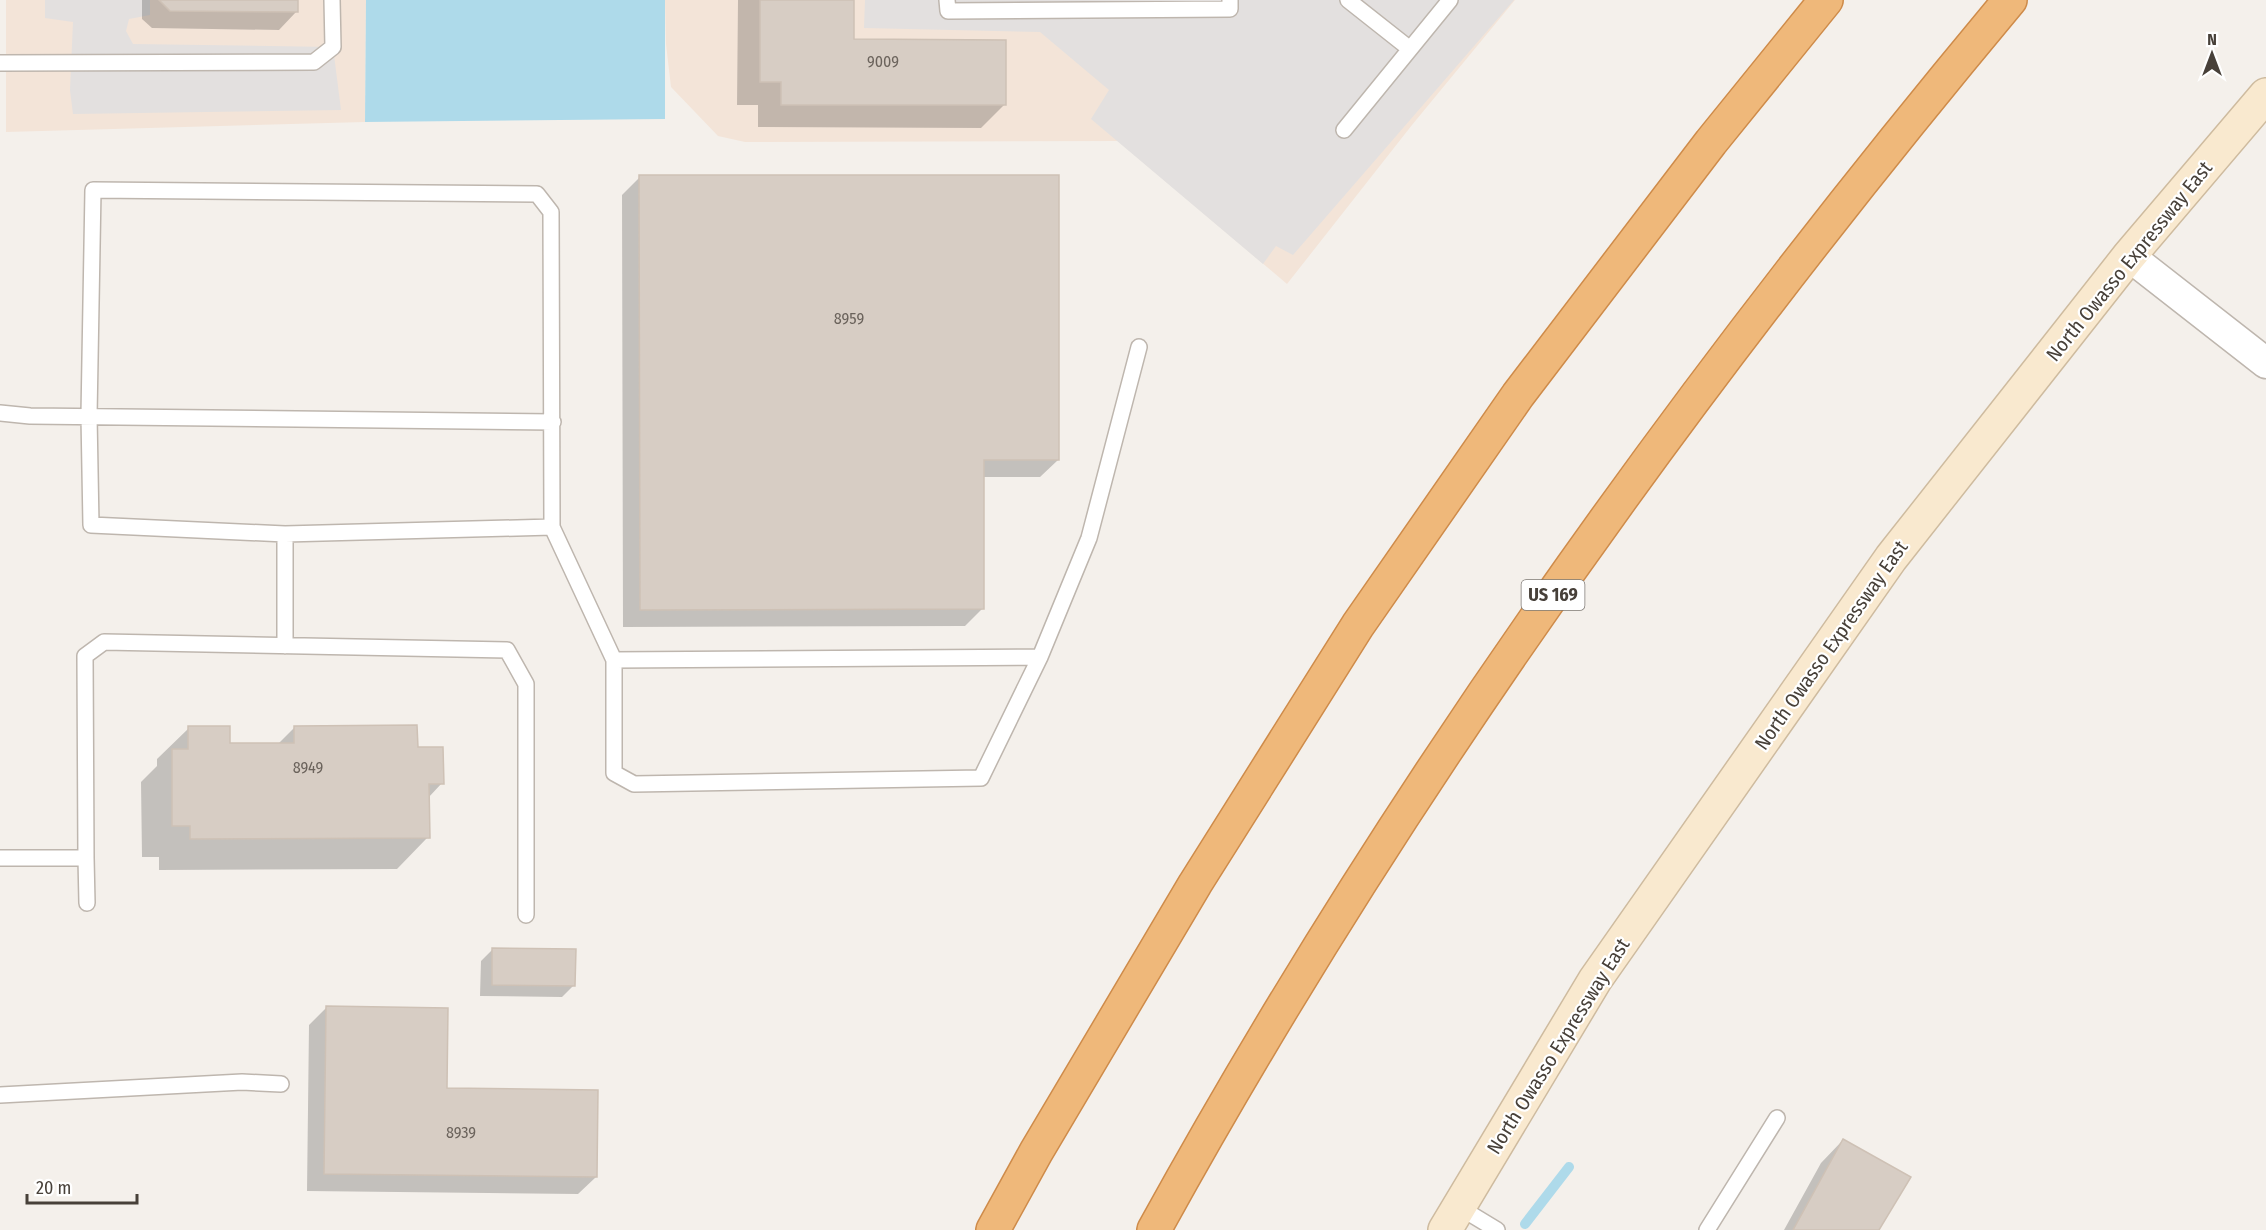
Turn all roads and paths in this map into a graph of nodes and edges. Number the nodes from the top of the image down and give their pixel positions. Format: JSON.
{"nodes":[{"id":1,"x":332,"y":0,"type":"edge"},
{"id":2,"x":947,"y":0,"type":"edge"},
{"id":3,"x":1230,"y":0,"type":"edge"},
{"id":4,"x":1348,"y":0,"type":"edge"},
{"id":5,"x":1450,"y":0,"type":"edge"},
{"id":6,"x":1826,"y":0,"type":"edge"},
{"id":7,"x":2010,"y":0,"type":"edge"},
{"id":8,"x":1410,"y":49,"type":"junction"},
{"id":9,"x":0,"y":63,"type":"edge"},
{"id":10,"x":2266,"y":95,"type":"edge"},
{"id":11,"x":1344,"y":130,"type":"dead end"},
{"id":12,"x":2129,"y":256,"type":"junction"},
{"id":13,"x":1139,"y":347,"type":"dead end"},
{"id":14,"x":2266,"y":363,"type":"edge"},
{"id":15,"x":0,"y":413,"type":"edge"},
{"id":16,"x":89,"y":416,"type":"junction"},
{"id":17,"x":553,"y":422,"type":"junction"},
{"id":18,"x":552,"y":527,"type":"junction"},
{"id":19,"x":285,"y":534,"type":"junction"},
{"id":20,"x":285,"y":646,"type":"junction"},
{"id":21,"x":1040,"y":657,"type":"junction"},
{"id":22,"x":614,"y":660,"type":"junction"},
{"id":23,"x":0,"y":858,"type":"edge"},
{"id":24,"x":86,"y":858,"type":"junction"},
{"id":25,"x":87,"y":903,"type":"dead end"},
{"id":26,"x":526,"y":915,"type":"dead end"},
{"id":27,"x":281,"y":1084,"type":"dead end"},
{"id":28,"x":0,"y":1095,"type":"edge"},
{"id":29,"x":1777,"y":1118,"type":"dead end"},
{"id":30,"x":1452,"y":1218,"type":"edge"},
{"id":31,"x":993,"y":1230,"type":"edge"},
{"id":32,"x":1154,"y":1230,"type":"edge"},
{"id":33,"x":1497,"y":1230,"type":"edge"},
{"id":34,"x":1707,"y":1230,"type":"edge"}],
"edges":[{"from":1,"to":9,"type":"lane"},
{"from":2,"to":3,"type":"lane"},
{"from":4,"to":8,"type":"lane"},
{"from":5,"to":8,"type":"lane"},
{"from":6,"to":31,"type":"highway"},
{"from":7,"to":32,"type":"highway","number":"US 169"},
{"from":8,"to":11,"type":"lane"},
{"from":10,"to":12,"type":"street","name":"North Owasso Expressway East"},
{"from":12,"to":14,"type":"street"},
{"from":12,"to":30,"type":"street","name":"North Owasso Expressway East"},
{"from":13,"to":21,"type":"lane"},
{"from":15,"to":16,"type":"lane"},
{"from":16,"to":17,"type":"lane"},
{"from":16,"to":17,"type":"lane"},
{"from":16,"to":19,"type":"lane"},
{"from":17,"to":18,"type":"lane"},
{"from":18,"to":19,"type":"lane"},
{"from":18,"to":22,"type":"lane"},
{"from":19,"to":20,"type":"lane"},
{"from":20,"to":24,"type":"lane"},
{"from":20,"to":26,"type":"lane"},
{"from":21,"to":22,"type":"lane"},
{"from":21,"to":22,"type":"lane"},
{"from":23,"to":24,"type":"lane"},
{"from":24,"to":25,"type":"lane"},
{"from":27,"to":28,"type":"lane"},
{"from":29,"to":34,"type":"lane"},
{"from":30,"to":33,"type":"lane"}]}
